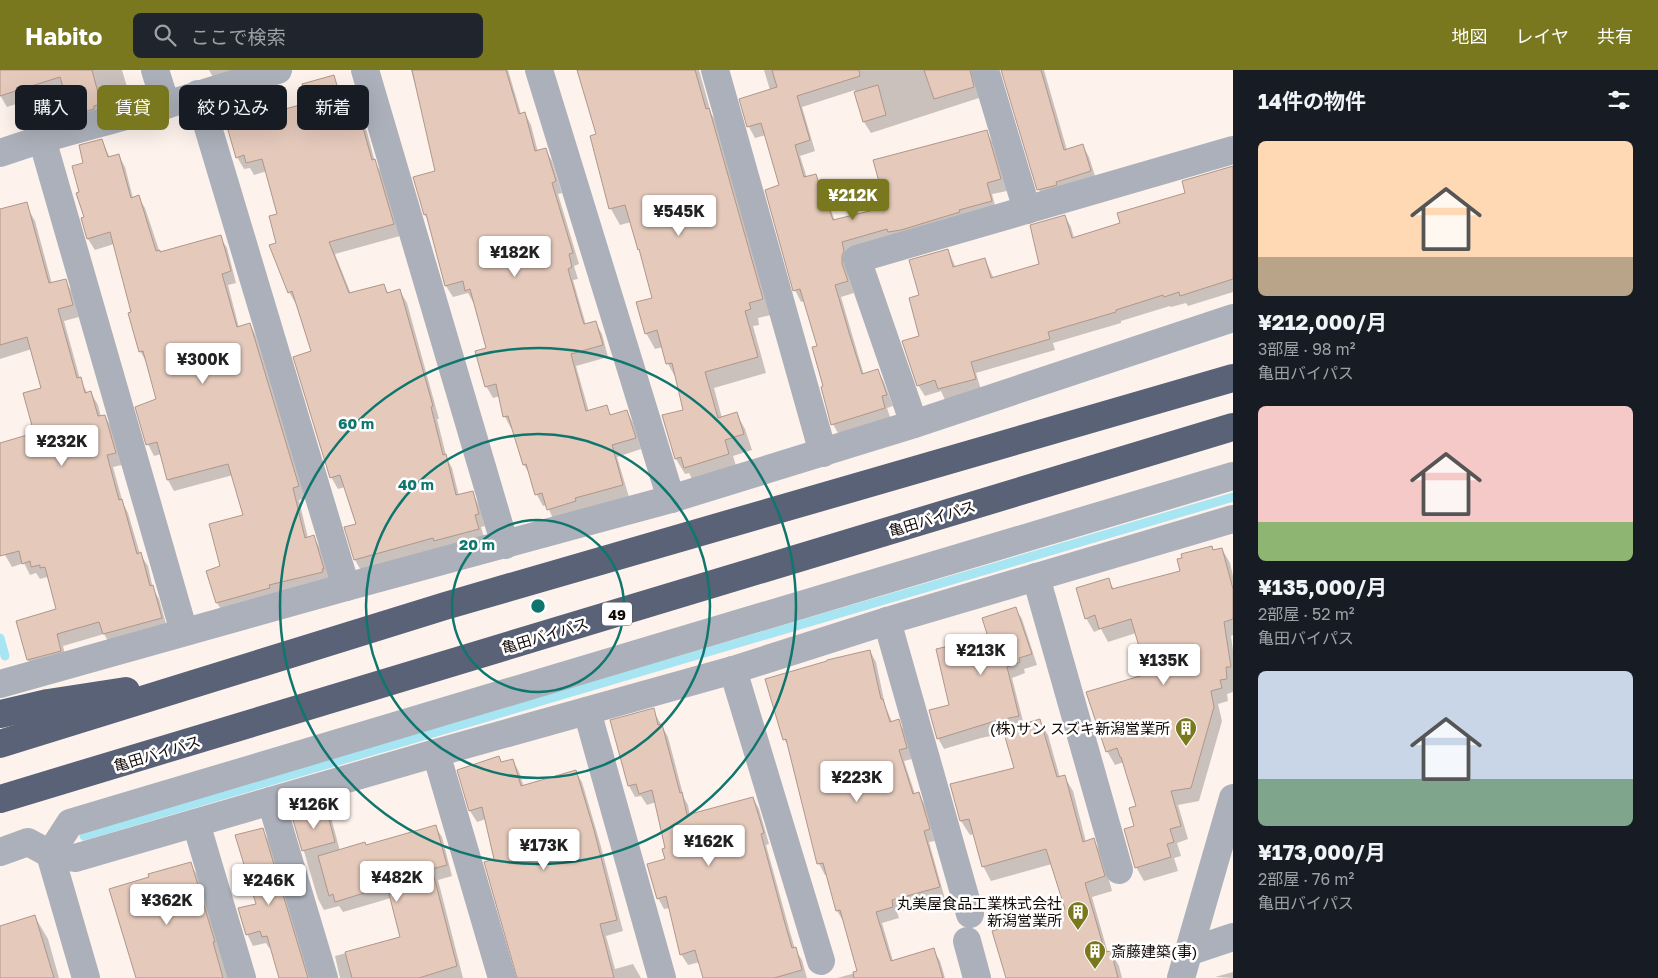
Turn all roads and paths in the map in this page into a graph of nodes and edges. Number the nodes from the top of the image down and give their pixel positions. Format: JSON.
{"nodes":[{"id":1,"x":155,"y":70,"type":"edge"},
{"id":2,"x":278,"y":70,"type":"edge"},
{"id":3,"x":365,"y":70,"type":"edge"},
{"id":4,"x":539,"y":70,"type":"edge"},
{"id":5,"x":715,"y":70,"type":"edge"},
{"id":6,"x":985,"y":70,"type":"edge"},
{"id":7,"x":160,"y":85,"type":"edge"},
{"id":8,"x":228,"y":85,"type":"edge"},
{"id":9,"x":97,"y":124,"type":"edge"},
{"id":10,"x":209,"y":130,"type":"edge"},
{"id":11,"x":42,"y":139,"type":"junction"},
{"id":12,"x":1233,"y":150,"type":"edge"},
{"id":13,"x":0,"y":153,"type":"edge"},
{"id":14,"x":1027,"y":210,"type":"junction"},
{"id":15,"x":1233,"y":318,"type":"edge"},
{"id":16,"x":1233,"y":378,"type":"edge"},
{"id":17,"x":914,"y":424,"type":"junction"},
{"id":18,"x":1233,"y":427,"type":"edge"},
{"id":19,"x":823,"y":453,"type":"junction"},
{"id":20,"x":1233,"y":476,"type":"edge"},
{"id":21,"x":670,"y":499,"type":"junction"},
{"id":22,"x":1233,"y":519,"type":"edge"},
{"id":23,"x":505,"y":545,"type":"junction"},
{"id":24,"x":1036,"y":577,"type":"junction"},
{"id":25,"x":346,"y":587,"type":"junction"},
{"id":26,"x":887,"y":621,"type":"junction"},
{"id":27,"x":184,"y":632,"type":"junction"},
{"id":28,"x":733,"y":670,"type":"junction"},
{"id":29,"x":226,"y":674,"type":"junction"},
{"id":30,"x":0,"y":684,"type":"edge"},
{"id":31,"x":587,"y":711,"type":"junction"},
{"id":32,"x":0,"y":714,"type":"edge"},
{"id":33,"x":0,"y":744,"type":"edge"},
{"id":34,"x":436,"y":754,"type":"junction"},
{"id":35,"x":1233,"y":798,"type":"edge"},
{"id":36,"x":0,"y":800,"type":"edge"},
{"id":37,"x":271,"y":801,"type":"junction"},
{"id":38,"x":196,"y":823,"type":"junction"},
{"id":39,"x":0,"y":852,"type":"edge"},
{"id":40,"x":50,"y":854,"type":"junction"},
{"id":41,"x":1119,"y":870,"type":"dead end"},
{"id":42,"x":1233,"y":937,"type":"edge"},
{"id":43,"x":821,"y":960,"type":"dead end"},
{"id":44,"x":1184,"y":965,"type":"edge"},
{"id":45,"x":86,"y":978,"type":"edge"},
{"id":46,"x":242,"y":978,"type":"edge"},
{"id":47,"x":324,"y":978,"type":"edge"},
{"id":48,"x":502,"y":978,"type":"edge"},
{"id":49,"x":662,"y":978,"type":"edge"},
{"id":50,"x":977,"y":978,"type":"edge"}],
"edges":[{"from":1,"to":7,"type":"street"},
{"from":2,"to":8,"type":"street"},
{"from":3,"to":23,"type":"street"},
{"from":4,"to":21,"type":"street"},
{"from":5,"to":19,"type":"street"},
{"from":6,"to":14,"type":"street"},
{"from":9,"to":11,"type":"street"},
{"from":10,"to":25,"type":"street"},
{"from":11,"to":13,"type":"street"},
{"from":11,"to":27,"type":"street"},
{"from":12,"to":14,"type":"street"},
{"from":14,"to":17,"type":"street"},
{"from":15,"to":17,"type":"street"},
{"from":16,"to":29,"type":"highway"},
{"from":17,"to":19,"type":"street"},
{"from":18,"to":36,"type":"highway","name":"亀田バイパス","number":"49"},
{"from":19,"to":21,"type":"street"},
{"from":20,"to":40,"type":"street"},
{"from":21,"to":23,"type":"street"},
{"from":22,"to":24,"type":"street"},
{"from":23,"to":25,"type":"street"},
{"from":24,"to":26,"type":"street"},
{"from":24,"to":41,"type":"street"},
{"from":25,"to":27,"type":"street"},
{"from":26,"to":28,"type":"street"},
{"from":26,"to":50,"type":"street"},
{"from":27,"to":30,"type":"street"},
{"from":28,"to":31,"type":"street"},
{"from":28,"to":43,"type":"street"},
{"from":29,"to":32,"type":"highway"},
{"from":29,"to":33,"type":"highway"},
{"from":31,"to":34,"type":"street"},
{"from":31,"to":49,"type":"street"},
{"from":34,"to":37,"type":"street"},
{"from":34,"to":48,"type":"street"},
{"from":35,"to":44,"type":"street"},
{"from":37,"to":38,"type":"street"},
{"from":37,"to":47,"type":"street"},
{"from":38,"to":40,"type":"street"},
{"from":38,"to":46,"type":"street"},
{"from":39,"to":40,"type":"street"},
{"from":40,"to":45,"type":"street"},
{"from":42,"to":44,"type":"street"}]}
